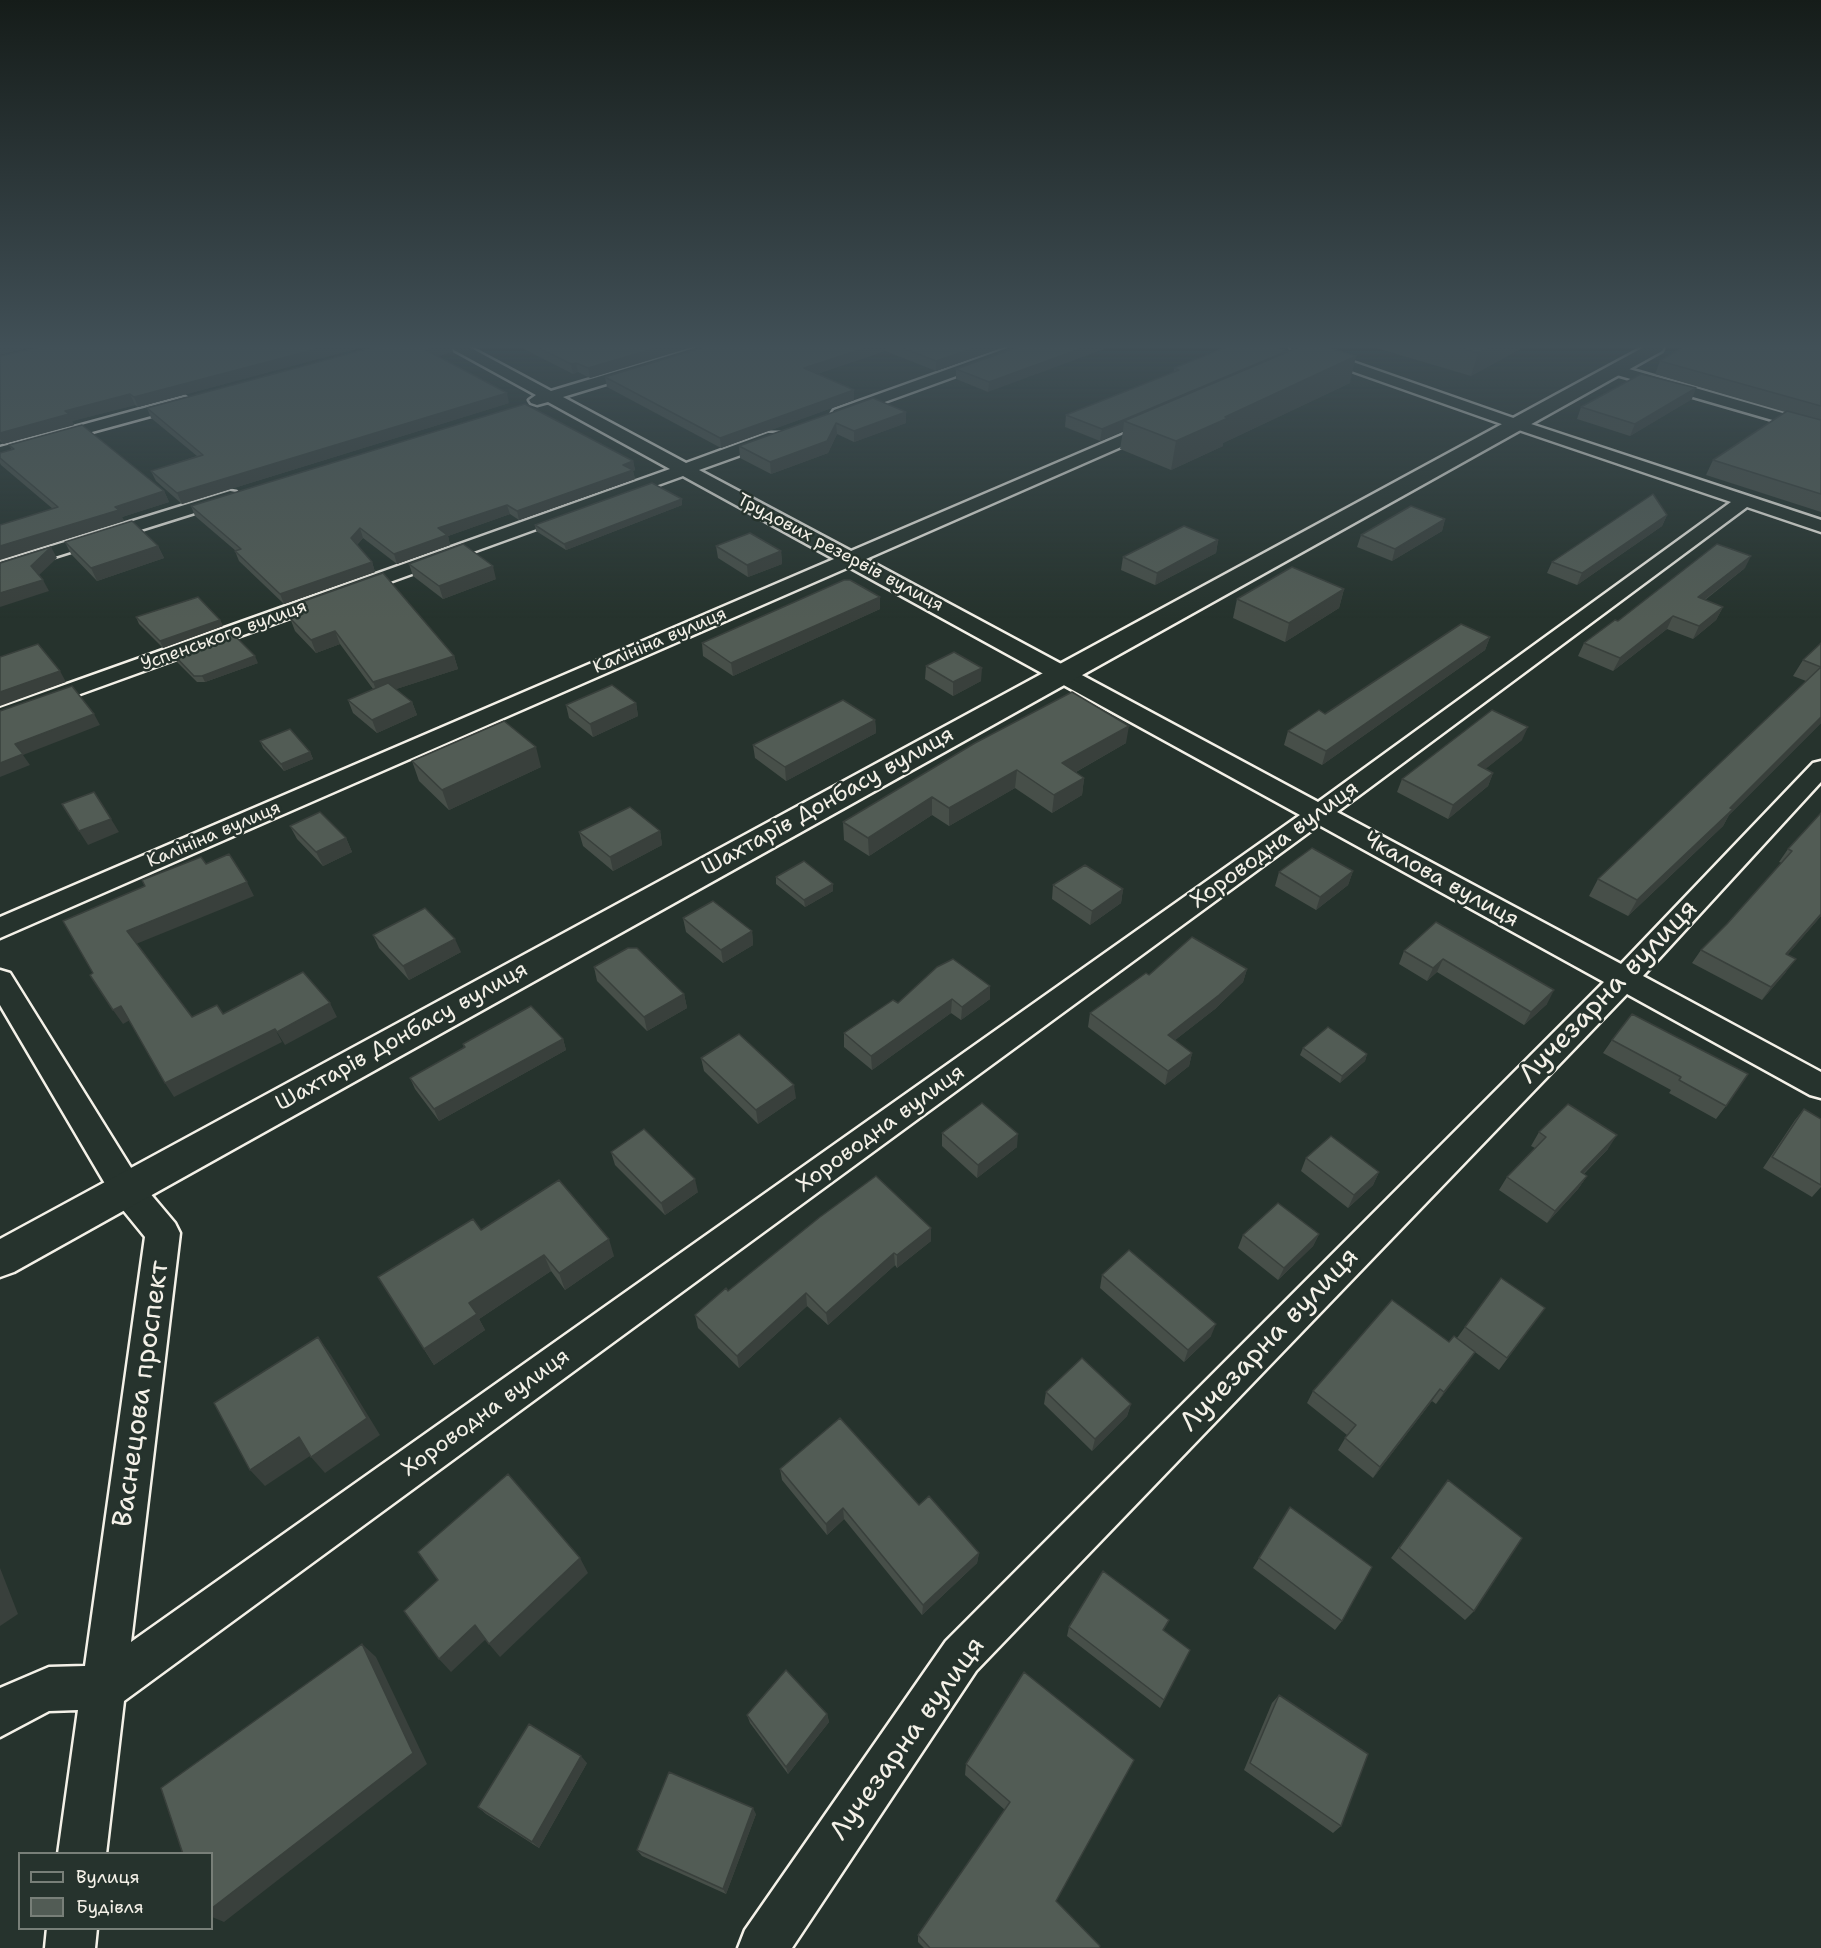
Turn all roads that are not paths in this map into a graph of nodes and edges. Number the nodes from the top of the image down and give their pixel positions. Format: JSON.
{"nodes":[{"id":1,"x":52,"y":438,"type":"edge"},
{"id":2,"x":625,"y":438,"type":"edge"},
{"id":3,"x":771,"y":438,"type":"edge"},
{"id":4,"x":1128,"y":438,"type":"edge"},
{"id":5,"x":1491,"y":438,"type":"edge"},
{"id":6,"x":1558,"y":438,"type":"edge"},
{"id":7,"x":0,"y":452,"type":"edge"},
{"id":8,"x":684,"y":469,"type":"junction"},
{"id":9,"x":251,"y":490,"type":"edge"},
{"id":10,"x":1745,"y":500,"type":"junction"},
{"id":11,"x":1821,"y":526,"type":"edge"},
{"id":12,"x":851,"y":558,"type":"junction"},
{"id":13,"x":0,"y":568,"type":"edge"},
{"id":14,"x":1062,"y":673,"type":"junction"},
{"id":15,"x":0,"y":716,"type":"edge"},
{"id":16,"x":1821,"y":768,"type":"edge"},
{"id":17,"x":1319,"y":813,"type":"junction"},
{"id":18,"x":0,"y":928,"type":"edge"},
{"id":19,"x":1624,"y":979,"type":"junction"},
{"id":20,"x":0,"y":980,"type":"edge"},
{"id":21,"x":1821,"y":1086,"type":"edge"},
{"id":22,"x":126,"y":1189,"type":"junction"},
{"id":23,"x":0,"y":1258,"type":"edge"},
{"id":24,"x":103,"y":1689,"type":"junction"},
{"id":25,"x":0,"y":1714,"type":"edge"},
{"id":26,"x":82,"y":1852,"type":"edge"},
{"id":27,"x":72,"y":1930,"type":"edge"},
{"id":28,"x":70,"y":1948,"type":"edge"},
{"id":29,"x":763,"y":1948,"type":"edge"}],
"edges":[{"from":1,"to":7,"type":"street"},
{"from":2,"to":8,"type":"street","name":"Трудових резервів вулиця"},
{"from":3,"to":8,"type":"street","name":"Успенського вулиця"},
{"from":4,"to":12,"type":"street","name":"Калініна вулиця"},
{"from":5,"to":14,"type":"street","name":"Шахтарів Донбасу вулиця"},
{"from":6,"to":10,"type":"street"},
{"from":8,"to":12,"type":"street","name":"Трудових резервів вулиця"},
{"from":8,"to":15,"type":"street","name":"Успенського вулиця"},
{"from":9,"to":13,"type":"street"},
{"from":10,"to":11,"type":"street"},
{"from":10,"to":17,"type":"street","name":"Хороводна вулиця"},
{"from":12,"to":14,"type":"street","name":"Трудових резервів вулиця"},
{"from":12,"to":18,"type":"street","name":"Калініна вулиця"},
{"from":14,"to":17,"type":"street","name":"Чкалова вулиця"},
{"from":14,"to":22,"type":"street","name":"Шахтарів Донбасу вулиця"},
{"from":16,"to":19,"type":"street","name":"Лучезарна вулиця"},
{"from":17,"to":19,"type":"street","name":"Чкалова вулиця"},
{"from":17,"to":24,"type":"street","name":"Хороводна вулиця"},
{"from":19,"to":21,"type":"street","name":"Чкалова вулиця"},
{"from":19,"to":29,"type":"street","name":"Лучезарна вулиця"},
{"from":20,"to":22,"type":"street","name":"Васнецова проспект"},
{"from":22,"to":23,"type":"street","name":"Шахтарів Донбасу вулиця"},
{"from":22,"to":24,"type":"street","name":"Васнецова проспект"},
{"from":24,"to":25,"type":"street"},
{"from":24,"to":26,"type":"street","name":"Васнецова проспект"},
{"from":27,"to":28,"type":"street"}]}
